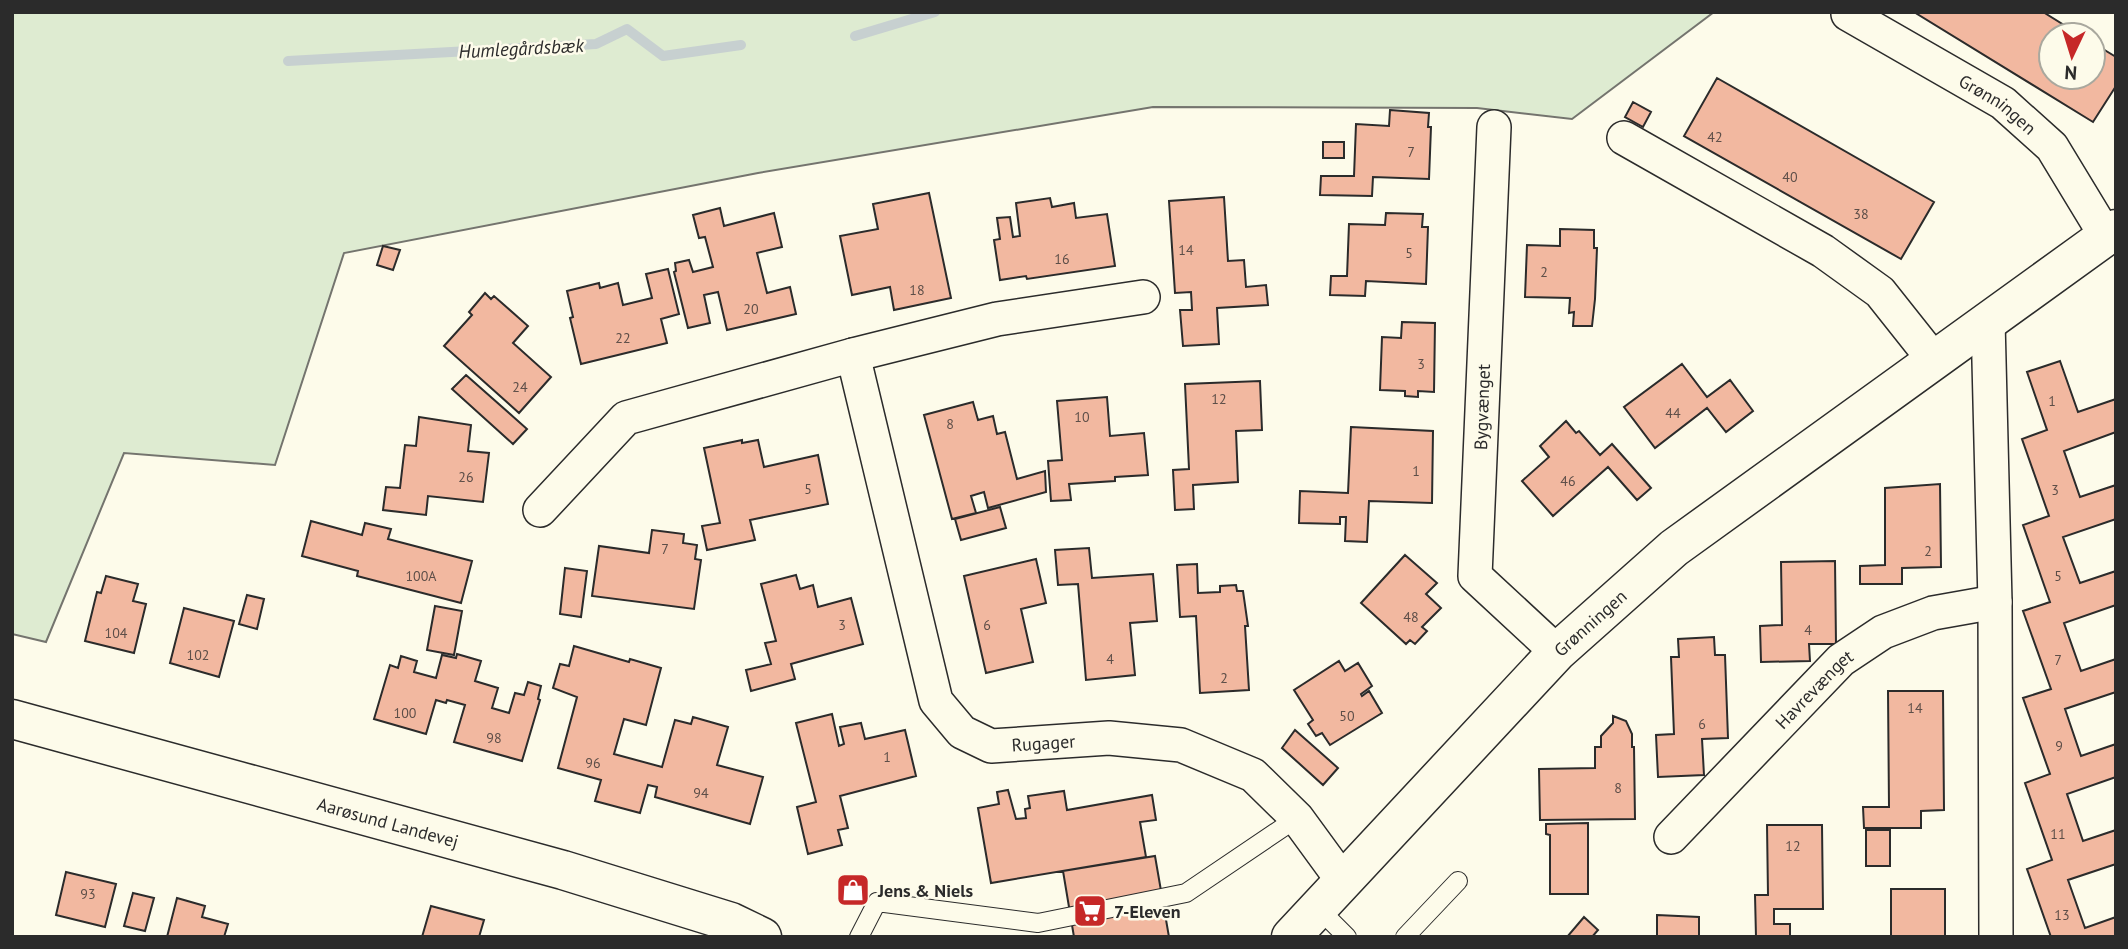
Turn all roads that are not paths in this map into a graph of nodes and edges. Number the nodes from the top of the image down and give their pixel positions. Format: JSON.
{"nodes":[{"id":1,"x":1848,"y":14,"type":"dead end"},
{"id":2,"x":1494,"y":127,"type":"dead end"},
{"id":3,"x":1625,"y":138,"type":"dead end"},
{"id":4,"x":2111,"y":232,"type":"edge"},
{"id":5,"x":1143,"y":297,"type":"dead end"},
{"id":6,"x":1988,"y":321,"type":"junction"},
{"id":7,"x":853,"y":355,"type":"junction"},
{"id":8,"x":1934,"y":360,"type":"junction"},
{"id":9,"x":540,"y":510,"type":"dead end"},
{"id":10,"x":1995,"y":602,"type":"junction"},
{"id":11,"x":1558,"y":652,"type":"junction"},
{"id":12,"x":12,"y":719,"type":"edge"},
{"id":13,"x":1297,"y":818,"type":"junction"},
{"id":14,"x":1671,"y":837,"type":"dead end"},
{"id":15,"x":1458,"y":881,"type":"dead end"},
{"id":16,"x":1330,"y":895,"type":"junction"},
{"id":17,"x":762,"y":937,"type":"edge"},
{"id":18,"x":859,"y":937,"type":"edge"},
{"id":19,"x":1291,"y":937,"type":"edge"},
{"id":20,"x":1348,"y":937,"type":"edge"},
{"id":21,"x":1405,"y":937,"type":"edge"},
{"id":22,"x":1996,"y":937,"type":"edge"}],
"edges":[{"from":1,"to":4,"type":"street","name":"Grønningen"},
{"from":2,"to":11,"type":"street","name":"Bygvænget"},
{"from":3,"to":8,"type":"street"},
{"from":4,"to":6,"type":"street","name":"Grønningen"},
{"from":5,"to":7,"type":"street"},
{"from":6,"to":8,"type":"street","name":"Grønningen"},
{"from":6,"to":10,"type":"street"},
{"from":7,"to":9,"type":"street"},
{"from":7,"to":13,"type":"street","name":"Rugager"},
{"from":8,"to":11,"type":"street","name":"Grønningen"},
{"from":10,"to":14,"type":"street","name":"Havrevænget"},
{"from":10,"to":22,"type":"street"},
{"from":11,"to":16,"type":"street","name":"Grønningen"},
{"from":12,"to":17,"type":"street","name":"Aarøsund Landevej"},
{"from":13,"to":16,"type":"street","name":"Rugager"},
{"from":13,"to":18,"type":"lane"},
{"from":15,"to":21,"type":"lane"},
{"from":16,"to":19,"type":"street","name":"Grønningen"},
{"from":16,"to":20,"type":"lane"}]}
